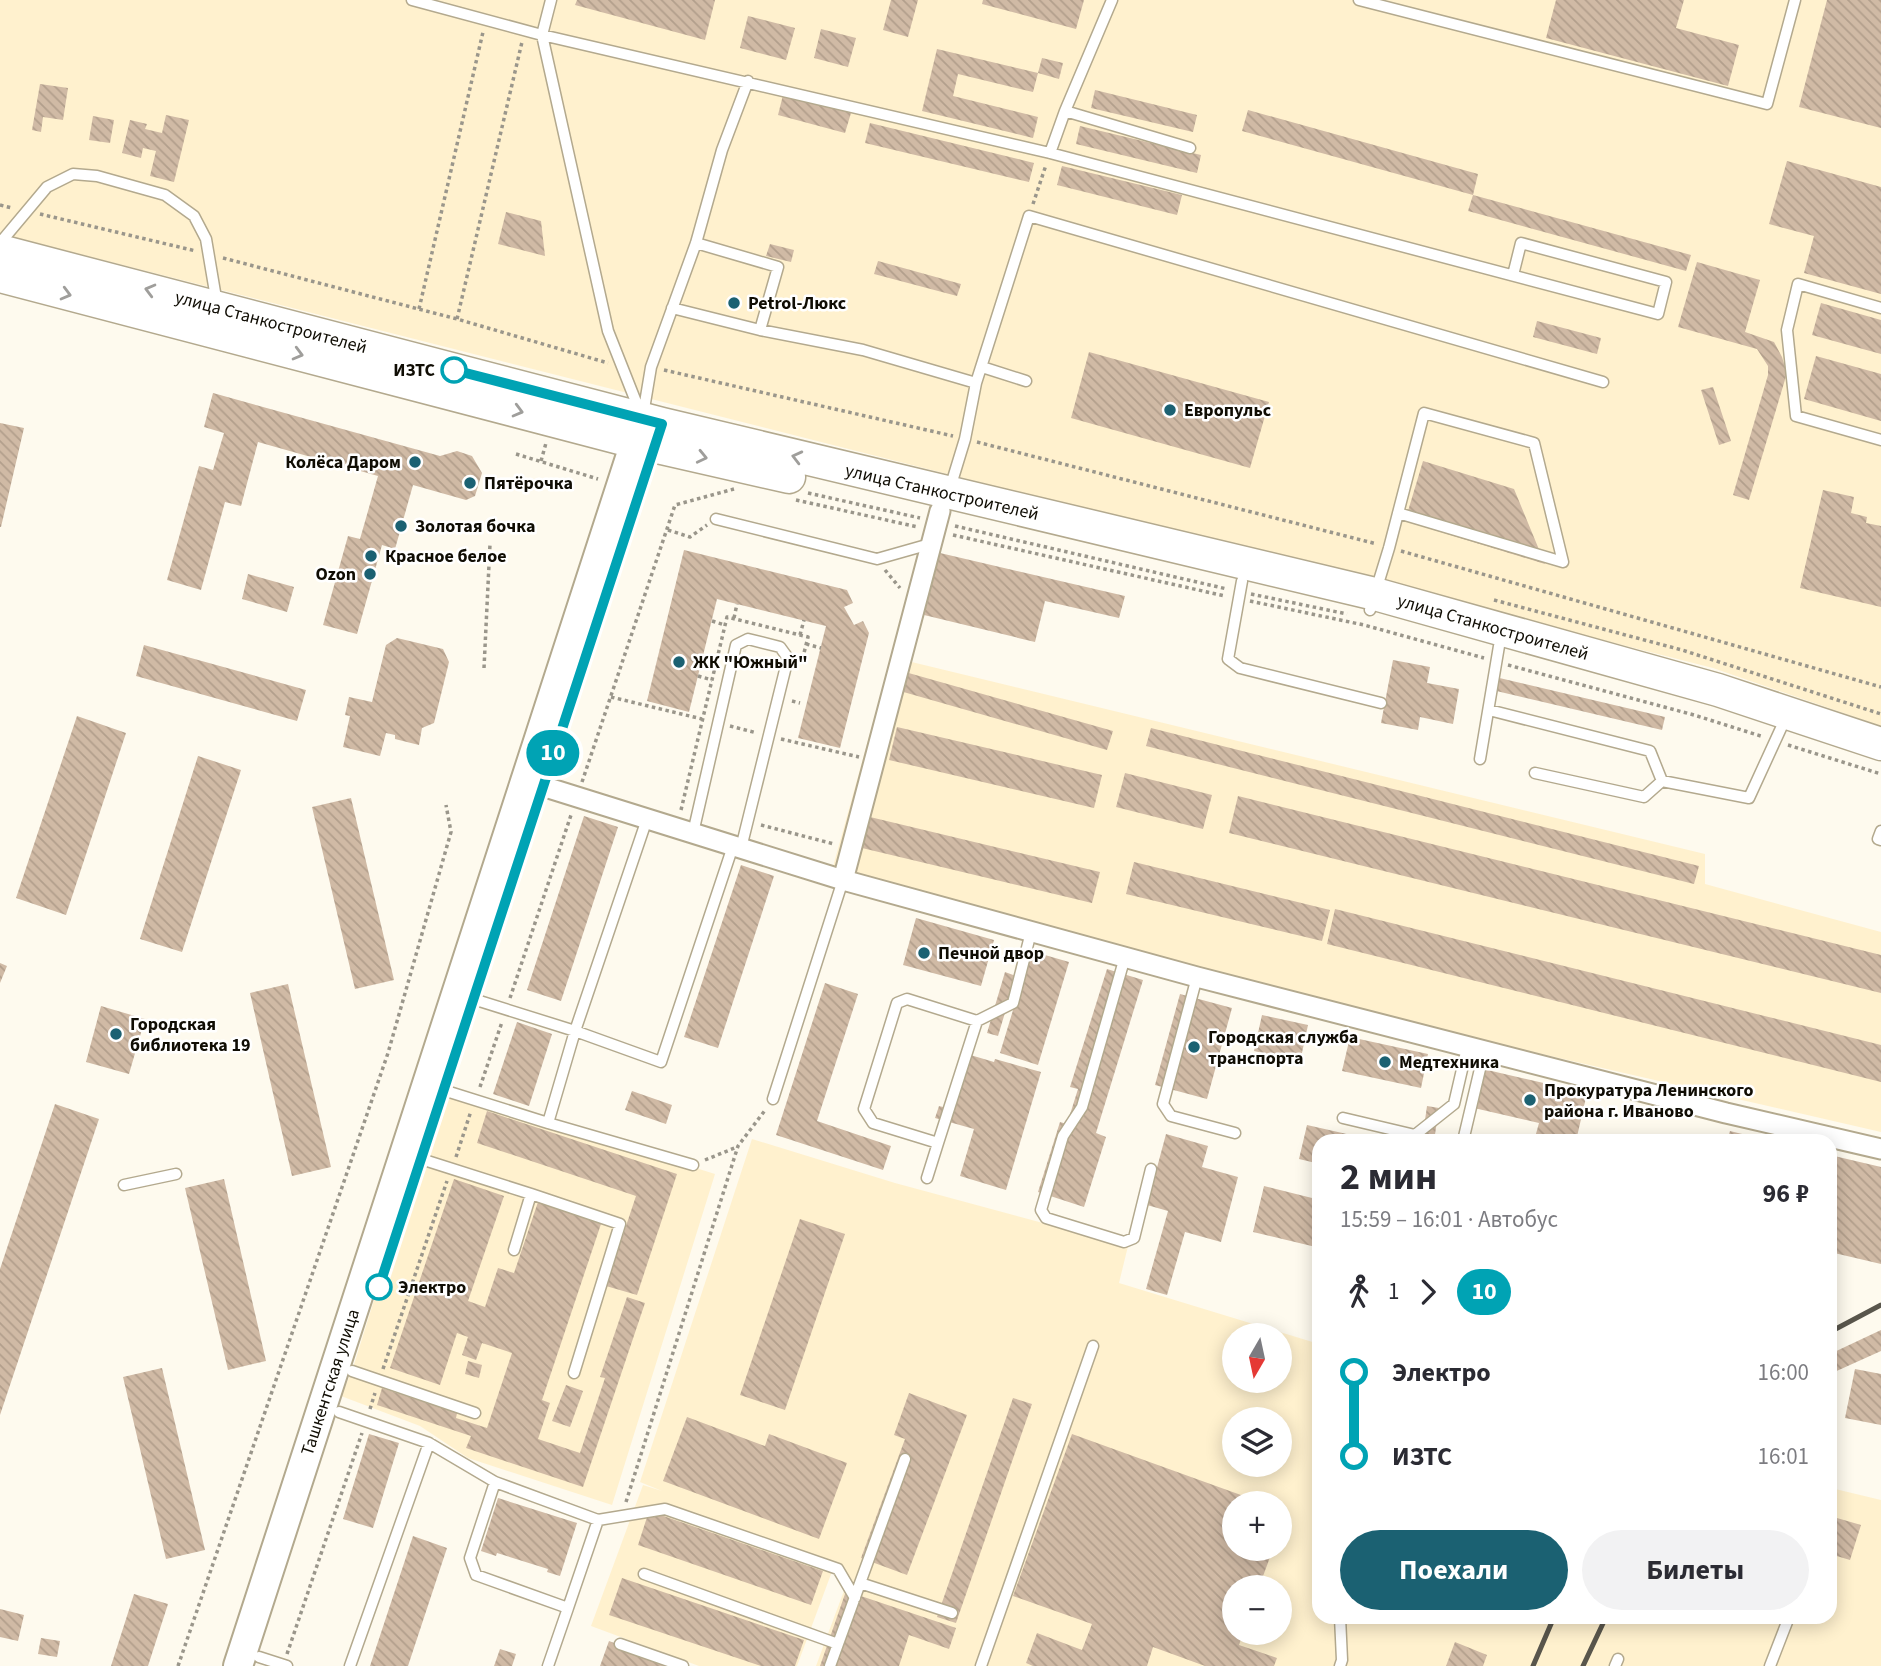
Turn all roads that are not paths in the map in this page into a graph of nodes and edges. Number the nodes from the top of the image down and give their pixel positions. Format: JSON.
{"nodes":[{"id":1,"x":412,"y":0,"type":"edge"},
{"id":2,"x":551,"y":0,"type":"edge"},
{"id":3,"x":1112,"y":0,"type":"edge"},
{"id":4,"x":1359,"y":0,"type":"edge"},
{"id":5,"x":1796,"y":0,"type":"edge"},
{"id":6,"x":542,"y":35,"type":"junction"},
{"id":7,"x":748,"y":81,"type":"junction"},
{"id":8,"x":1065,"y":111,"type":"junction"},
{"id":9,"x":1190,"y":148,"type":"dead end"},
{"id":10,"x":1050,"y":153,"type":"junction"},
{"id":11,"x":0,"y":243,"type":"edge"},
{"id":12,"x":696,"y":243,"type":"junction"},
{"id":13,"x":0,"y":251,"type":"edge"},
{"id":14,"x":1513,"y":275,"type":"junction"},
{"id":15,"x":0,"y":276,"type":"edge"},
{"id":16,"x":218,"y":308,"type":"junction"},
{"id":17,"x":1881,"y":308,"type":"edge"},
{"id":18,"x":672,"y":309,"type":"junction"},
{"id":19,"x":760,"y":330,"type":"junction"},
{"id":20,"x":982,"y":368,"type":"junction"},
{"id":21,"x":1026,"y":381,"type":"dead end"},
{"id":22,"x":1604,"y":382,"type":"dead end"},
{"id":23,"x":976,"y":383,"type":"junction"},
{"id":24,"x":648,"y":433,"type":"junction"},
{"id":25,"x":1881,"y":440,"type":"edge"},
{"id":26,"x":1398,"y":513,"type":"junction"},
{"id":27,"x":716,"y":519,"type":"road end"},
{"id":28,"x":938,"y":520,"type":"junction"},
{"id":29,"x":1240,"y":590,"type":"junction"},
{"id":30,"x":1366,"y":607,"type":"junction"},
{"id":31,"x":1498,"y":654,"type":"junction"},
{"id":32,"x":1381,"y":702,"type":"dead end"},
{"id":33,"x":1489,"y":710,"type":"junction"},
{"id":34,"x":1779,"y":734,"type":"junction"},
{"id":35,"x":1881,"y":744,"type":"edge"},
{"id":36,"x":1881,"y":758,"type":"edge"},
{"id":37,"x":1480,"y":759,"type":"dead end"},
{"id":38,"x":1535,"y":774,"type":"dead end"},
{"id":39,"x":1662,"y":780,"type":"junction"},
{"id":40,"x":534,"y":783,"type":"junction"},
{"id":41,"x":647,"y":819,"type":"junction"},
{"id":42,"x":520,"y":827,"type":"junction"},
{"id":43,"x":1881,"y":831,"type":"edge"},
{"id":44,"x":693,"y":833,"type":"junction"},
{"id":45,"x":1881,"y":840,"type":"edge"},
{"id":46,"x":737,"y":847,"type":"junction"},
{"id":47,"x":843,"y":880,"type":"junction"},
{"id":48,"x":1031,"y":932,"type":"junction"},
{"id":49,"x":1125,"y":957,"type":"junction"},
{"id":50,"x":1197,"y":977,"type":"junction"},
{"id":51,"x":473,"y":999,"type":"junction"},
{"id":52,"x":977,"y":1021,"type":"junction"},
{"id":53,"x":575,"y":1031,"type":"junction"},
{"id":54,"x":1475,"y":1050,"type":"junction"},
{"id":55,"x":443,"y":1090,"type":"junction"},
{"id":56,"x":773,"y":1099,"type":"road end"},
{"id":57,"x":1343,"y":1118,"type":"dead end"},
{"id":58,"x":548,"y":1123,"type":"junction"},
{"id":59,"x":1235,"y":1133,"type":"dead end"},
{"id":60,"x":1411,"y":1134,"type":"edge"},
{"id":61,"x":1416,"y":1134,"type":"edge"},
{"id":62,"x":1464,"y":1134,"type":"edge"},
{"id":63,"x":1816,"y":1134,"type":"edge"},
{"id":64,"x":1837,"y":1139,"type":"edge"},
{"id":65,"x":938,"y":1143,"type":"junction"},
{"id":66,"x":1881,"y":1149,"type":"edge"},
{"id":67,"x":412,"y":1156,"type":"junction"},
{"id":68,"x":694,"y":1165,"type":"road end"},
{"id":69,"x":1151,"y":1169,"type":"dead end"},
{"id":70,"x":176,"y":1174,"type":"dead end"},
{"id":71,"x":928,"y":1178,"type":"dead end"},
{"id":72,"x":124,"y":1185,"type":"dead end"},
{"id":73,"x":531,"y":1195,"type":"junction"},
{"id":74,"x":514,"y":1250,"type":"dead end"},
{"id":75,"x":1093,"y":1346,"type":"dead end"},
{"id":76,"x":352,"y":1371,"type":"junction"},
{"id":77,"x":573,"y":1373,"type":"dead end"},
{"id":78,"x":339,"y":1412,"type":"junction"},
{"id":79,"x":475,"y":1413,"type":"dead end"},
{"id":80,"x":429,"y":1443,"type":"junction"},
{"id":81,"x":905,"y":1459,"type":"dead end"},
{"id":82,"x":495,"y":1482,"type":"junction"},
{"id":83,"x":598,"y":1520,"type":"junction"},
{"id":84,"x":644,"y":1574,"type":"dead end"},
{"id":85,"x":860,"y":1583,"type":"junction"},
{"id":86,"x":855,"y":1598,"type":"junction"},
{"id":87,"x":568,"y":1608,"type":"junction"},
{"id":88,"x":952,"y":1613,"type":"dead end"},
{"id":89,"x":1340,"y":1624,"type":"edge"},
{"id":90,"x":1786,"y":1624,"type":"edge"},
{"id":91,"x":620,"y":1644,"type":"dead end"},
{"id":92,"x":838,"y":1644,"type":"junction"},
{"id":93,"x":251,"y":1663,"type":"edge"},
{"id":94,"x":287,"y":1666,"type":"edge"},
{"id":95,"x":350,"y":1666,"type":"edge"},
{"id":96,"x":548,"y":1666,"type":"edge"},
{"id":97,"x":683,"y":1666,"type":"edge"},
{"id":98,"x":830,"y":1666,"type":"edge"},
{"id":99,"x":981,"y":1666,"type":"edge"},
{"id":100,"x":1340,"y":1666,"type":"edge"},
{"id":101,"x":1770,"y":1666,"type":"edge"}],
"edges":[{"from":1,"to":6,"type":"lane"},
{"from":2,"to":6,"type":"lane"},
{"from":3,"to":8,"type":"lane"},
{"from":4,"to":5,"type":"lane"},
{"from":6,"to":7,"type":"lane"},
{"from":6,"to":24,"type":"lane"},
{"from":7,"to":10,"type":"lane"},
{"from":7,"to":12,"type":"lane"},
{"from":8,"to":9,"type":"lane"},
{"from":8,"to":10,"type":"lane"},
{"from":10,"to":14,"type":"lane"},
{"from":11,"to":16,"type":"lane"},
{"from":12,"to":18,"type":"lane"},
{"from":12,"to":19,"type":"lane"},
{"from":16,"to":13,"type":"main road","name":"улица Станкостроителей","one_way":true},
{"from":14,"to":14,"type":"lane"},
{"from":15,"to":24,"type":"main road","name":"улица Станкостроителей","one_way":true},
{"from":16,"to":24,"type":"main road","name":"улица Станкостроителей"},
{"from":17,"to":25,"type":"lane"},
{"from":18,"to":19,"type":"lane"},
{"from":18,"to":24,"type":"lane"},
{"from":19,"to":23,"type":"lane"},
{"from":20,"to":21,"type":"lane"},
{"from":20,"to":22,"type":"lane"},
{"from":20,"to":23,"type":"lane"},
{"from":23,"to":28,"type":"lane"},
{"from":24,"to":28,"type":"main road","name":"улица Станкостроителей"},
{"from":24,"to":40,"type":"main road","name":"Ташкентская улица"},
{"from":26,"to":26,"type":"lane"},
{"from":26,"to":30,"type":"lane"},
{"from":27,"to":28,"type":"lane"},
{"from":28,"to":29,"type":"main road","name":"улица Станкостроителей"},
{"from":28,"to":30,"type":"main road","name":"улица Станкостроителей"},
{"from":28,"to":47,"type":"street"},
{"from":29,"to":30,"type":"main road","name":"улица Станкостроителей"},
{"from":29,"to":32,"type":"lane"},
{"from":30,"to":31,"type":"main road","name":"улица Станкостроителей"},
{"from":30,"to":35,"type":"main road","name":"улица Станкостроителей"},
{"from":31,"to":33,"type":"lane"},
{"from":31,"to":34,"type":"main road","name":"улица Станкостроителей"},
{"from":33,"to":37,"type":"lane"},
{"from":33,"to":39,"type":"lane"},
{"from":34,"to":36,"type":"main road","name":"улица Станкостроителей"},
{"from":34,"to":39,"type":"lane"},
{"from":38,"to":39,"type":"lane"},
{"from":40,"to":41,"type":"street"},
{"from":40,"to":42,"type":"main road","name":"Ташкентская улица"},
{"from":41,"to":44,"type":"street"},
{"from":41,"to":53,"type":"lane"},
{"from":42,"to":51,"type":"main road","name":"Ташкентская улица"},
{"from":42,"to":67,"type":"main road","name":"Ташкентская улица"},
{"from":43,"to":45,"type":"lane"},
{"from":44,"to":46,"type":"street"},
{"from":44,"to":46,"type":"lane"},
{"from":46,"to":47,"type":"street"},
{"from":46,"to":53,"type":"lane"},
{"from":47,"to":48,"type":"street"},
{"from":47,"to":56,"type":"lane"},
{"from":48,"to":49,"type":"street"},
{"from":48,"to":52,"type":"lane"},
{"from":49,"to":50,"type":"street"},
{"from":49,"to":69,"type":"lane"},
{"from":50,"to":54,"type":"street"},
{"from":50,"to":59,"type":"lane"},
{"from":51,"to":53,"type":"lane"},
{"from":51,"to":55,"type":"main road","name":"Ташкентская улица"},
{"from":52,"to":65,"type":"lane"},
{"from":52,"to":65,"type":"lane"},
{"from":53,"to":58,"type":"lane"},
{"from":54,"to":61,"type":"lane"},
{"from":54,"to":62,"type":"lane"},
{"from":54,"to":63,"type":"street"},
{"from":55,"to":58,"type":"lane"},
{"from":55,"to":67,"type":"main road","name":"Ташкентская улица"},
{"from":57,"to":60,"type":"lane"},
{"from":58,"to":68,"type":"lane"},
{"from":64,"to":66,"type":"street"},
{"from":65,"to":71,"type":"lane"},
{"from":67,"to":73,"type":"lane"},
{"from":67,"to":76,"type":"main road","name":"Ташкентская улица"},
{"from":67,"to":93,"type":"main road","name":"Ташкентская улица"},
{"from":70,"to":72,"type":"lane"},
{"from":73,"to":74,"type":"lane"},
{"from":73,"to":77,"type":"lane"},
{"from":75,"to":99,"type":"lane"},
{"from":76,"to":78,"type":"main road","name":"Ташкентская улица"},
{"from":76,"to":79,"type":"lane"},
{"from":78,"to":80,"type":"lane"},
{"from":78,"to":93,"type":"main road","name":"Ташкентская улица"},
{"from":80,"to":82,"type":"lane"},
{"from":80,"to":95,"type":"lane"},
{"from":81,"to":85,"type":"lane"},
{"from":82,"to":83,"type":"lane"},
{"from":82,"to":87,"type":"lane"},
{"from":83,"to":86,"type":"lane"},
{"from":83,"to":87,"type":"lane"},
{"from":84,"to":92,"type":"lane"},
{"from":85,"to":86,"type":"lane"},
{"from":85,"to":88,"type":"lane"},
{"from":86,"to":92,"type":"lane"},
{"from":87,"to":96,"type":"lane"},
{"from":89,"to":100,"type":"lane"},
{"from":90,"to":101,"type":"lane"},
{"from":91,"to":97,"type":"lane"},
{"from":92,"to":98,"type":"lane"},
{"from":93,"to":94,"type":"lane"}]}
